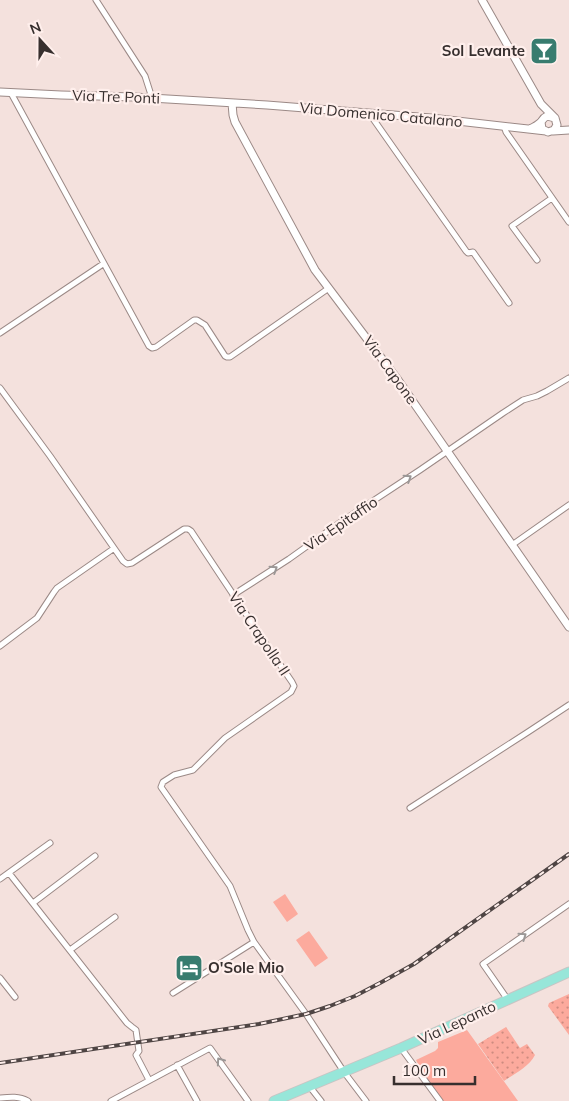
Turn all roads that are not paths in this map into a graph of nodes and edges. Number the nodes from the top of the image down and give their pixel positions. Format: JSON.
{"nodes":[{"id":1,"x":96,"y":0,"type":"edge"},
{"id":2,"x":482,"y":0,"type":"edge"},
{"id":3,"x":0,"y":92,"type":"edge"},
{"id":4,"x":11,"y":93,"type":"junction"},
{"id":5,"x":152,"y":98,"type":"junction"},
{"id":6,"x":232,"y":103,"type":"junction"},
{"id":7,"x":541,"y":104,"type":"junction"},
{"id":8,"x":369,"y":112,"type":"junction"},
{"id":9,"x":556,"y":120,"type":"junction"},
{"id":10,"x":541,"y":121,"type":"junction"},
{"id":11,"x":504,"y":126,"type":"junction"},
{"id":12,"x":530,"y":129,"type":"junction"},
{"id":13,"x":568,"y":130,"type":"edge"},
{"id":14,"x":549,"y":132,"type":"junction"},
{"id":15,"x":552,"y":198,"type":"junction"},
{"id":16,"x":569,"y":222,"type":"edge"},
{"id":17,"x":536,"y":260,"type":"dead end"},
{"id":18,"x":104,"y":264,"type":"junction"},
{"id":19,"x":329,"y":288,"type":"junction"},
{"id":20,"x":509,"y":303,"type":"dead end"},
{"id":21,"x":0,"y":333,"type":"edge"},
{"id":22,"x":569,"y":378,"type":"edge"},
{"id":23,"x":0,"y":388,"type":"edge"},
{"id":24,"x":448,"y":451,"type":"junction"},
{"id":25,"x":569,"y":505,"type":"edge"},
{"id":26,"x":512,"y":545,"type":"junction"},
{"id":27,"x":114,"y":548,"type":"junction"},
{"id":28,"x":233,"y":595,"type":"junction"},
{"id":29,"x":569,"y":627,"type":"edge"},
{"id":30,"x":0,"y":646,"type":"edge"},
{"id":31,"x":569,"y":704,"type":"edge"},
{"id":32,"x":410,"y":808,"type":"dead end"},
{"id":33,"x":50,"y":843,"type":"dead end"},
{"id":34,"x":95,"y":856,"type":"dead end"},
{"id":35,"x":8,"y":873,"type":"junction"},
{"id":36,"x":0,"y":879,"type":"edge"},
{"id":37,"x":33,"y":903,"type":"junction"},
{"id":38,"x":569,"y":904,"type":"edge"},
{"id":39,"x":115,"y":917,"type":"dead end"},
{"id":40,"x":254,"y":942,"type":"junction"},
{"id":41,"x":70,"y":950,"type":"junction"},
{"id":42,"x":569,"y":972,"type":"edge"},
{"id":43,"x":0,"y":978,"type":"edge"},
{"id":44,"x":173,"y":994,"type":"dead end"},
{"id":45,"x":15,"y":997,"type":"dead end"},
{"id":46,"x":508,"y":1000,"type":"junction"},
{"id":47,"x":401,"y":1048,"type":"junction"},
{"id":48,"x":178,"y":1065,"type":"junction"},
{"id":49,"x":344,"y":1072,"type":"junction"},
{"id":50,"x":149,"y":1080,"type":"junction"},
{"id":51,"x":310,"y":1087,"type":"junction"},
{"id":52,"x":0,"y":1098,"type":"edge"},
{"id":53,"x":287,"y":1098,"type":"edge"},
{"id":54,"x":28,"y":1101,"type":"edge"},
{"id":55,"x":111,"y":1101,"type":"edge"},
{"id":56,"x":197,"y":1101,"type":"edge"},
{"id":57,"x":248,"y":1101,"type":"edge"},
{"id":58,"x":274,"y":1101,"type":"edge"},
{"id":59,"x":320,"y":1101,"type":"edge"},
{"id":60,"x":366,"y":1101,"type":"edge"},
{"id":61,"x":440,"y":1101,"type":"edge"}],
"edges":[{"from":1,"to":5,"type":"street"},
{"from":2,"to":7,"type":"street"},
{"from":3,"to":4,"type":"street","name":"Via Tre Ponti"},
{"from":4,"to":5,"type":"street","name":"Via Tre Ponti"},
{"from":4,"to":18,"type":"street"},
{"from":5,"to":6,"type":"street","name":"Via Tre Ponti"},
{"from":6,"to":8,"type":"street","name":"Via Domenico Catalano"},
{"from":6,"to":19,"type":"street","name":"Via Capone"},
{"from":7,"to":9,"type":"street","name":"Via Domenico Catalano"},
{"from":7,"to":10,"type":"street"},
{"from":8,"to":11,"type":"street","name":"Via Domenico Catalano"},
{"from":8,"to":20,"type":"street"},
{"from":9,"to":10,"type":"street"},
{"from":9,"to":13,"type":"street","name":"Via Domenico Catalano"},
{"from":9,"to":14,"type":"street"},
{"from":10,"to":12,"type":"street"},
{"from":10,"to":14,"type":"street"},
{"from":11,"to":12,"type":"street","name":"Via Domenico Catalano"},
{"from":11,"to":15,"type":"street"},
{"from":12,"to":14,"type":"street","name":"Via Domenico Catalano"},
{"from":13,"to":14,"type":"street","name":"Via Domenico Catalano"},
{"from":15,"to":16,"type":"street"},
{"from":15,"to":17,"type":"street"},
{"from":18,"to":19,"type":"street"},
{"from":18,"to":21,"type":"street"},
{"from":19,"to":24,"type":"street","name":"Via Capone"},
{"from":22,"to":24,"type":"street","name":"Via Epitaffio"},
{"from":23,"to":27,"type":"street","name":"Via Crapolla II"},
{"from":24,"to":26,"type":"street","name":"Via Capone"},
{"from":28,"to":24,"type":"street","name":"Via Epitaffio","one_way":true},
{"from":25,"to":26,"type":"street"},
{"from":26,"to":29,"type":"street","name":"Via Capone"},
{"from":27,"to":28,"type":"street","name":"Via Crapolla II"},
{"from":27,"to":30,"type":"street"},
{"from":28,"to":40,"type":"street","name":"Via Crapolla II"},
{"from":31,"to":32,"type":"street"},
{"from":33,"to":35,"type":"street"},
{"from":34,"to":37,"type":"street"},
{"from":35,"to":36,"type":"street"},
{"from":35,"to":37,"type":"street"},
{"from":37,"to":41,"type":"street"},
{"from":46,"to":38,"type":"street","one_way":true},
{"from":39,"to":41,"type":"street"},
{"from":40,"to":44,"type":"street"},
{"from":40,"to":49,"type":"street","name":"Via Crapolla II"},
{"from":41,"to":50,"type":"street"},
{"from":42,"to":46,"type":"main road","name":"Via Lepanto"},
{"from":43,"to":45,"type":"street"},
{"from":46,"to":47,"type":"main road","name":"Via Lepanto"},
{"from":47,"to":49,"type":"main road","name":"Via Lepanto"},
{"from":47,"to":61,"type":"street"},
{"from":48,"to":50,"type":"street"},
{"from":48,"to":56,"type":"street"},
{"from":57,"to":48,"type":"street","one_way":true},
{"from":49,"to":51,"type":"main road","name":"Via Lepanto"},
{"from":49,"to":60,"type":"street","name":"Via Crapolla II"},
{"from":50,"to":55,"type":"street"},
{"from":51,"to":53,"type":"main road","name":"Via Lepanto"},
{"from":51,"to":59,"type":"street"},
{"from":52,"to":54,"type":"street"},
{"from":53,"to":58,"type":"main road","name":"Via Lepanto"}]}
